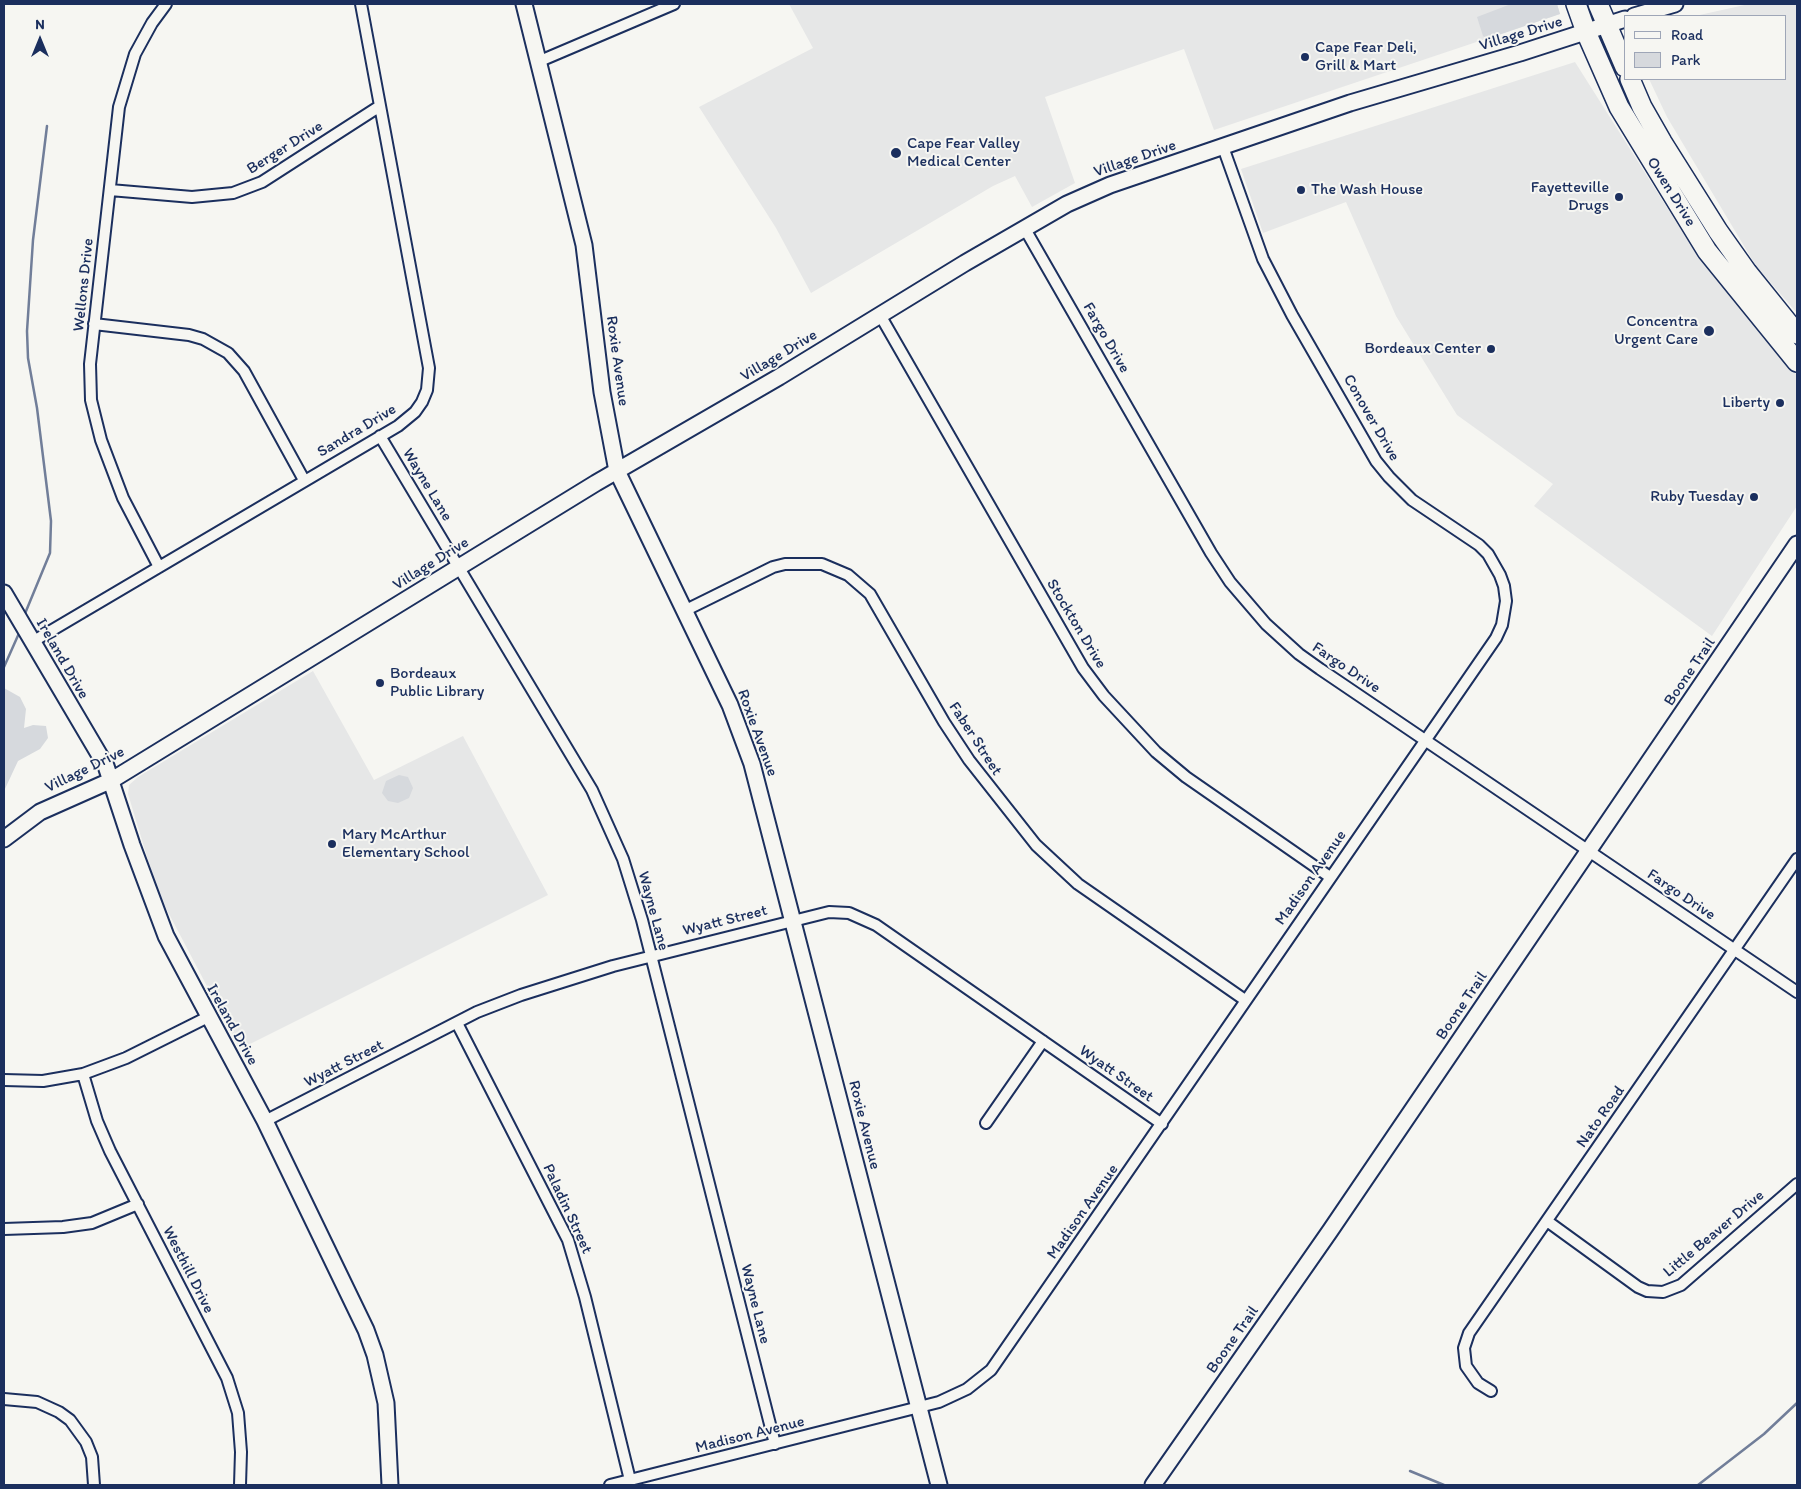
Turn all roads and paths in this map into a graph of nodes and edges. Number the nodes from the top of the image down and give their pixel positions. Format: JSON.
{"nodes":[{"id":1,"x":166,"y":4,"type":"edge"},
{"id":2,"x":360,"y":4,"type":"edge"},
{"id":3,"x":524,"y":4,"type":"edge"},
{"id":4,"x":674,"y":4,"type":"edge"},
{"id":5,"x":1576,"y":4,"type":"edge"},
{"id":6,"x":1598,"y":4,"type":"edge"},
{"id":7,"x":1675,"y":4,"type":"edge"},
{"id":8,"x":1637,"y":15,"type":"edge"},
{"id":9,"x":1624,"y":19,"type":"edge"},
{"id":10,"x":1606,"y":26,"type":"junction"},
{"id":11,"x":1586,"y":32,"type":"junction"},
{"id":12,"x":540,"y":61,"type":"junction"},
{"id":13,"x":1624,"y":65,"type":"edge"},
{"id":14,"x":1630,"y":80,"type":"edge"},
{"id":15,"x":380,"y":106,"type":"junction"},
{"id":16,"x":1223,"y":148,"type":"junction"},
{"id":17,"x":110,"y":190,"type":"junction"},
{"id":18,"x":1025,"y":229,"type":"junction"},
{"id":19,"x":880,"y":315,"type":"junction"},
{"id":20,"x":94,"y":324,"type":"junction"},
{"id":21,"x":1797,"y":334,"type":"edge"},
{"id":22,"x":1797,"y":362,"type":"edge"},
{"id":23,"x":380,"y":436,"type":"junction"},
{"id":24,"x":617,"y":471,"type":"junction"},
{"id":25,"x":304,"y":480,"type":"junction"},
{"id":26,"x":1797,"y":544,"type":"edge"},
{"id":27,"x":159,"y":567,"type":"junction"},
{"id":28,"x":459,"y":567,"type":"junction"},
{"id":29,"x":4,"y":596,"type":"edge"},
{"id":30,"x":686,"y":610,"type":"junction"},
{"id":31,"x":32,"y":642,"type":"junction"},
{"id":32,"x":1425,"y":740,"type":"junction"},
{"id":33,"x":112,"y":780,"type":"junction"},
{"id":34,"x":4,"y":839,"type":"edge"},
{"id":35,"x":1588,"y":851,"type":"junction"},
{"id":36,"x":1797,"y":860,"type":"edge"},
{"id":37,"x":1330,"y":877,"type":"junction"},
{"id":38,"x":793,"y":920,"type":"junction"},
{"id":39,"x":1736,"y":949,"type":"junction"},
{"id":40,"x":650,"y":956,"type":"junction"},
{"id":41,"x":1797,"y":992,"type":"edge"},
{"id":42,"x":1245,"y":1000,"type":"junction"},
{"id":43,"x":208,"y":1017,"type":"junction"},
{"id":44,"x":457,"y":1023,"type":"junction"},
{"id":45,"x":1043,"y":1041,"type":"junction"},
{"id":46,"x":83,"y":1074,"type":"junction"},
{"id":47,"x":4,"y":1080,"type":"edge"},
{"id":48,"x":265,"y":1121,"type":"junction"},
{"id":49,"x":986,"y":1123,"type":"dead end"},
{"id":50,"x":1162,"y":1124,"type":"junction"},
{"id":51,"x":1797,"y":1184,"type":"edge"},
{"id":52,"x":138,"y":1204,"type":"junction"},
{"id":53,"x":1547,"y":1221,"type":"junction"},
{"id":54,"x":4,"y":1228,"type":"edge"},
{"id":55,"x":1491,"y":1391,"type":"dead end"},
{"id":56,"x":4,"y":1399,"type":"edge"},
{"id":57,"x":917,"y":1408,"type":"junction"},
{"id":58,"x":775,"y":1444,"type":"junction"},
{"id":59,"x":630,"y":1480,"type":"junction"},
{"id":60,"x":94,"y":1485,"type":"edge"},
{"id":61,"x":240,"y":1485,"type":"edge"},
{"id":62,"x":390,"y":1485,"type":"edge"},
{"id":63,"x":610,"y":1485,"type":"edge"},
{"id":64,"x":939,"y":1485,"type":"edge"},
{"id":65,"x":1152,"y":1485,"type":"edge"}],
"edges":[{"from":1,"to":17,"type":"street","name":"Wellons Drive"},
{"from":2,"to":15,"type":"street","name":"Sandra Drive"},
{"from":3,"to":12,"type":"street","name":"Roxie Avenue"},
{"from":4,"to":12,"type":"street"},
{"from":5,"to":11,"type":"highway","name":"Owen Drive"},
{"from":6,"to":10,"type":"highway"},
{"from":7,"to":8,"type":"street"},
{"from":9,"to":10,"type":"street","name":"Village Drive"},
{"from":10,"to":11,"type":"street","name":"Village Drive"},
{"from":10,"to":13,"type":"highway"},
{"from":11,"to":16,"type":"street","name":"Village Drive"},
{"from":11,"to":22,"type":"highway","name":"Owen Drive"},
{"from":12,"to":24,"type":"street","name":"Roxie Avenue"},
{"from":14,"to":21,"type":"highway","name":"Owen Drive"},
{"from":15,"to":17,"type":"street","name":"Berger Drive"},
{"from":15,"to":23,"type":"street","name":"Sandra Drive"},
{"from":16,"to":18,"type":"street","name":"Village Drive"},
{"from":16,"to":32,"type":"street","name":"Conover Drive"},
{"from":17,"to":20,"type":"street","name":"Wellons Drive"},
{"from":18,"to":19,"type":"street","name":"Village Drive"},
{"from":18,"to":32,"type":"street","name":"Fargo Drive"},
{"from":19,"to":24,"type":"street","name":"Village Drive"},
{"from":19,"to":37,"type":"street","name":"Stockton Drive"},
{"from":20,"to":25,"type":"street"},
{"from":20,"to":27,"type":"street","name":"Wellons Drive"},
{"from":23,"to":25,"type":"street","name":"Sandra Drive"},
{"from":23,"to":28,"type":"street","name":"Wayne Lane"},
{"from":24,"to":28,"type":"street","name":"Village Drive"},
{"from":24,"to":30,"type":"street","name":"Roxie Avenue"},
{"from":25,"to":27,"type":"street","name":"Sandra Drive"},
{"from":26,"to":35,"type":"street","name":"Boone Trail"},
{"from":27,"to":31,"type":"street","name":"Sandra Drive"},
{"from":28,"to":33,"type":"street","name":"Village Drive"},
{"from":28,"to":40,"type":"street","name":"Wayne Lane"},
{"from":29,"to":31,"type":"street","name":"Ireland Drive"},
{"from":30,"to":38,"type":"street","name":"Roxie Avenue"},
{"from":30,"to":42,"type":"street","name":"Faber Street"},
{"from":31,"to":33,"type":"street","name":"Ireland Drive"},
{"from":32,"to":35,"type":"street","name":"Fargo Drive"},
{"from":32,"to":37,"type":"street","name":"Madison Avenue"},
{"from":33,"to":34,"type":"street","name":"Village Drive"},
{"from":33,"to":43,"type":"street","name":"Ireland Drive"},
{"from":35,"to":39,"type":"street","name":"Fargo Drive"},
{"from":35,"to":65,"type":"street","name":"Boone Trail"},
{"from":36,"to":39,"type":"street","name":"Nato Road"},
{"from":37,"to":42,"type":"street","name":"Madison Avenue"},
{"from":38,"to":40,"type":"street","name":"Wyatt Street"},
{"from":38,"to":45,"type":"street","name":"Wyatt Street"},
{"from":38,"to":57,"type":"street","name":"Roxie Avenue"},
{"from":39,"to":41,"type":"street","name":"Fargo Drive"},
{"from":39,"to":53,"type":"street","name":"Nato Road"},
{"from":40,"to":44,"type":"street","name":"Wyatt Street"},
{"from":40,"to":58,"type":"street","name":"Wayne Lane"},
{"from":42,"to":50,"type":"street","name":"Madison Avenue"},
{"from":43,"to":46,"type":"street"},
{"from":43,"to":48,"type":"street","name":"Ireland Drive"},
{"from":44,"to":48,"type":"street","name":"Wyatt Street"},
{"from":44,"to":59,"type":"street","name":"Paladin Street"},
{"from":45,"to":49,"type":"street"},
{"from":45,"to":50,"type":"street","name":"Wyatt Street"},
{"from":46,"to":47,"type":"street"},
{"from":46,"to":52,"type":"street","name":"Westhill Drive"},
{"from":48,"to":62,"type":"street","name":"Ireland Drive"},
{"from":50,"to":57,"type":"street","name":"Madison Avenue"},
{"from":51,"to":53,"type":"street","name":"Little Beaver Drive"},
{"from":52,"to":54,"type":"street"},
{"from":52,"to":61,"type":"street","name":"Westhill Drive"},
{"from":53,"to":55,"type":"street","name":"Nato Road"},
{"from":56,"to":60,"type":"street"},
{"from":57,"to":58,"type":"street","name":"Madison Avenue"},
{"from":57,"to":64,"type":"street","name":"Roxie Avenue"},
{"from":58,"to":59,"type":"street","name":"Madison Avenue"},
{"from":59,"to":63,"type":"street","name":"Madison Avenue"}]}
